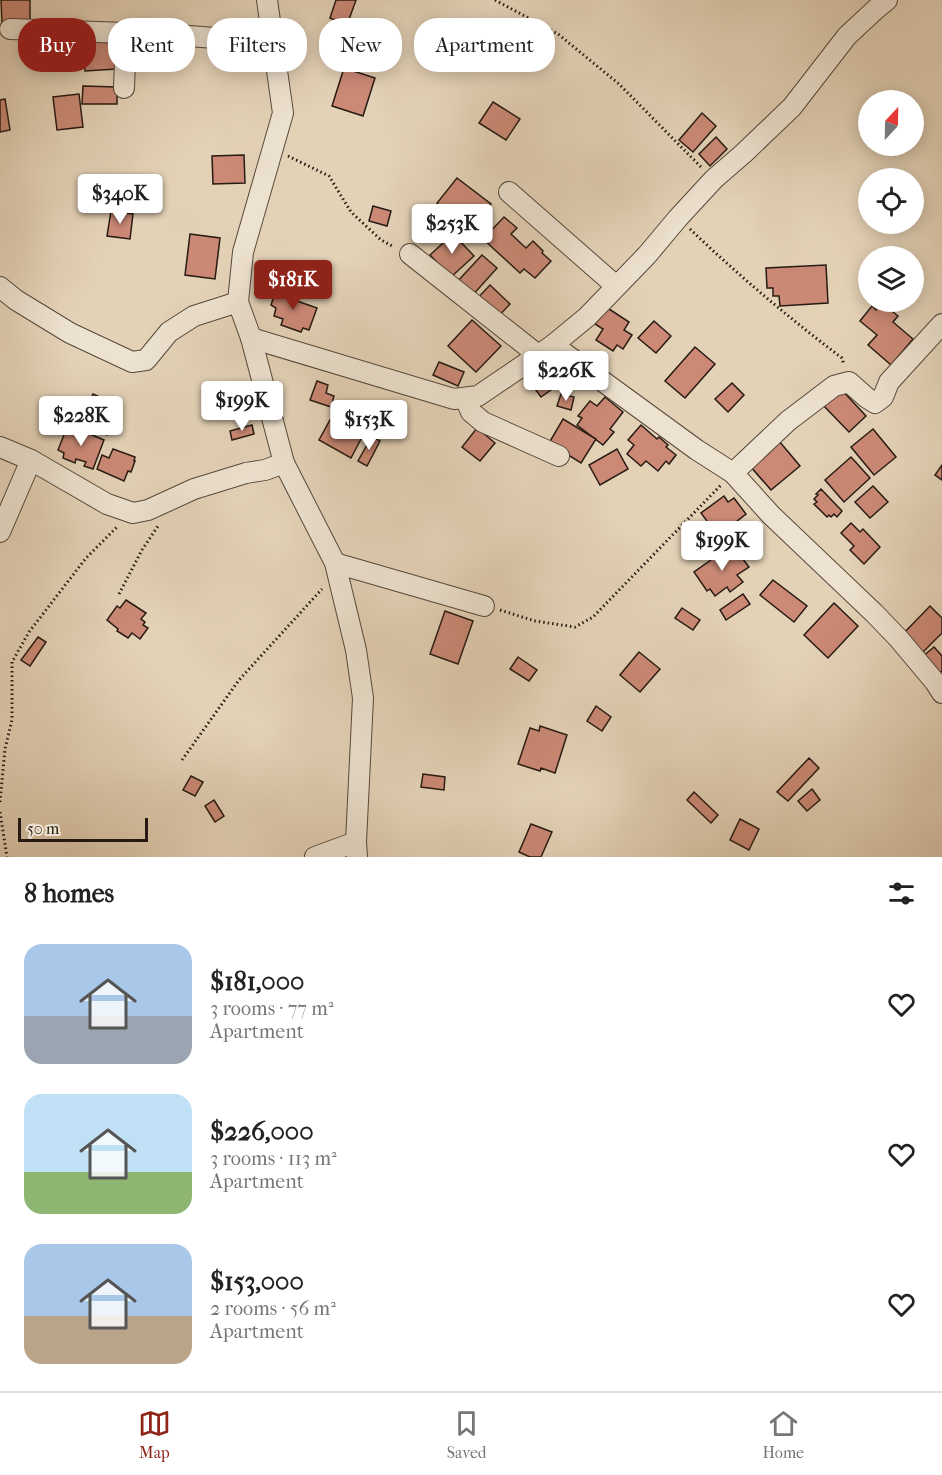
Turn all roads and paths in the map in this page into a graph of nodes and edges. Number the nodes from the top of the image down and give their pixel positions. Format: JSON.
{"nodes":[{"id":1,"x":267,"y":0,"type":"edge"},
{"id":2,"x":495,"y":0,"type":"edge"},
{"id":3,"x":887,"y":0,"type":"edge"},
{"id":4,"x":270,"y":18,"type":"edge"},
{"id":5,"x":10,"y":29,"type":"dead end"},
{"id":6,"x":108,"y":32,"type":"edge"},
{"id":7,"x":125,"y":72,"type":"edge"},
{"id":8,"x":277,"y":72,"type":"edge"},
{"id":9,"x":124,"y":88,"type":"dead end"},
{"id":10,"x":273,"y":150,"type":"junction"},
{"id":11,"x":714,"y":179,"type":"junction"},
{"id":12,"x":509,"y":192,"type":"dead end"},
{"id":13,"x":678,"y":218,"type":"junction"},
{"id":14,"x":410,"y":254,"type":"joint"},
{"id":15,"x":616,"y":286,"type":"junction"},
{"id":16,"x":0,"y":287,"type":"edge"},
{"id":17,"x":238,"y":302,"type":"junction"},
{"id":18,"x":942,"y":324,"type":"edge"},
{"id":19,"x":251,"y":338,"type":"junction"},
{"id":20,"x":545,"y":350,"type":"junction"},
{"id":21,"x":849,"y":382,"type":"junction"},
{"id":22,"x":465,"y":398,"type":"junction"},
{"id":23,"x":0,"y":447,"type":"edge"},
{"id":24,"x":559,"y":456,"type":"dead end"},
{"id":25,"x":31,"y":460,"type":"junction"},
{"id":26,"x":284,"y":463,"type":"junction"},
{"id":27,"x":733,"y":473,"type":"junction"},
{"id":28,"x":133,"y":513,"type":"junction"},
{"id":29,"x":159,"y":523,"type":"dead end"},
{"id":30,"x":0,"y":532,"type":"edge"},
{"id":31,"x":334,"y":563,"type":"junction"},
{"id":32,"x":322,"y":589,"type":"dead end"},
{"id":33,"x":119,"y":594,"type":"dead end"},
{"id":34,"x":484,"y":606,"type":"joint"},
{"id":35,"x":942,"y":693,"type":"edge"},
{"id":36,"x":182,"y":760,"type":"dead end"},
{"id":37,"x":0,"y":802,"type":"edge"},
{"id":38,"x":0,"y":813,"type":"edge"},
{"id":39,"x":356,"y":849,"type":"edge"},
{"id":40,"x":7,"y":857,"type":"edge"},
{"id":41,"x":315,"y":857,"type":"edge"}],
"edges":[{"from":1,"to":4,"type":"street"},
{"from":2,"to":11,"type":"path"},
{"from":3,"to":11,"type":"street"},
{"from":5,"to":6,"type":"street"},
{"from":7,"to":9,"type":"street"},
{"from":8,"to":10,"type":"street"},
{"from":10,"to":14,"type":"path"},
{"from":10,"to":17,"type":"street"},
{"from":11,"to":13,"type":"street"},
{"from":12,"to":15,"type":"street"},
{"from":13,"to":15,"type":"street"},
{"from":13,"to":21,"type":"path"},
{"from":14,"to":20,"type":"street"},
{"from":15,"to":20,"type":"street"},
{"from":16,"to":17,"type":"street"},
{"from":17,"to":19,"type":"street"},
{"from":18,"to":21,"type":"street"},
{"from":19,"to":22,"type":"street"},
{"from":19,"to":26,"type":"street"},
{"from":20,"to":22,"type":"street"},
{"from":20,"to":27,"type":"street"},
{"from":21,"to":27,"type":"street"},
{"from":22,"to":24,"type":"street"},
{"from":23,"to":25,"type":"street"},
{"from":25,"to":28,"type":"street"},
{"from":25,"to":30,"type":"street"},
{"from":26,"to":28,"type":"street"},
{"from":26,"to":31,"type":"street"},
{"from":27,"to":34,"type":"path"},
{"from":27,"to":35,"type":"street"},
{"from":28,"to":37,"type":"path"},
{"from":29,"to":33,"type":"path"},
{"from":31,"to":34,"type":"street"},
{"from":31,"to":39,"type":"street"},
{"from":32,"to":36,"type":"path"},
{"from":38,"to":40,"type":"path"},
{"from":39,"to":41,"type":"street"}]}
